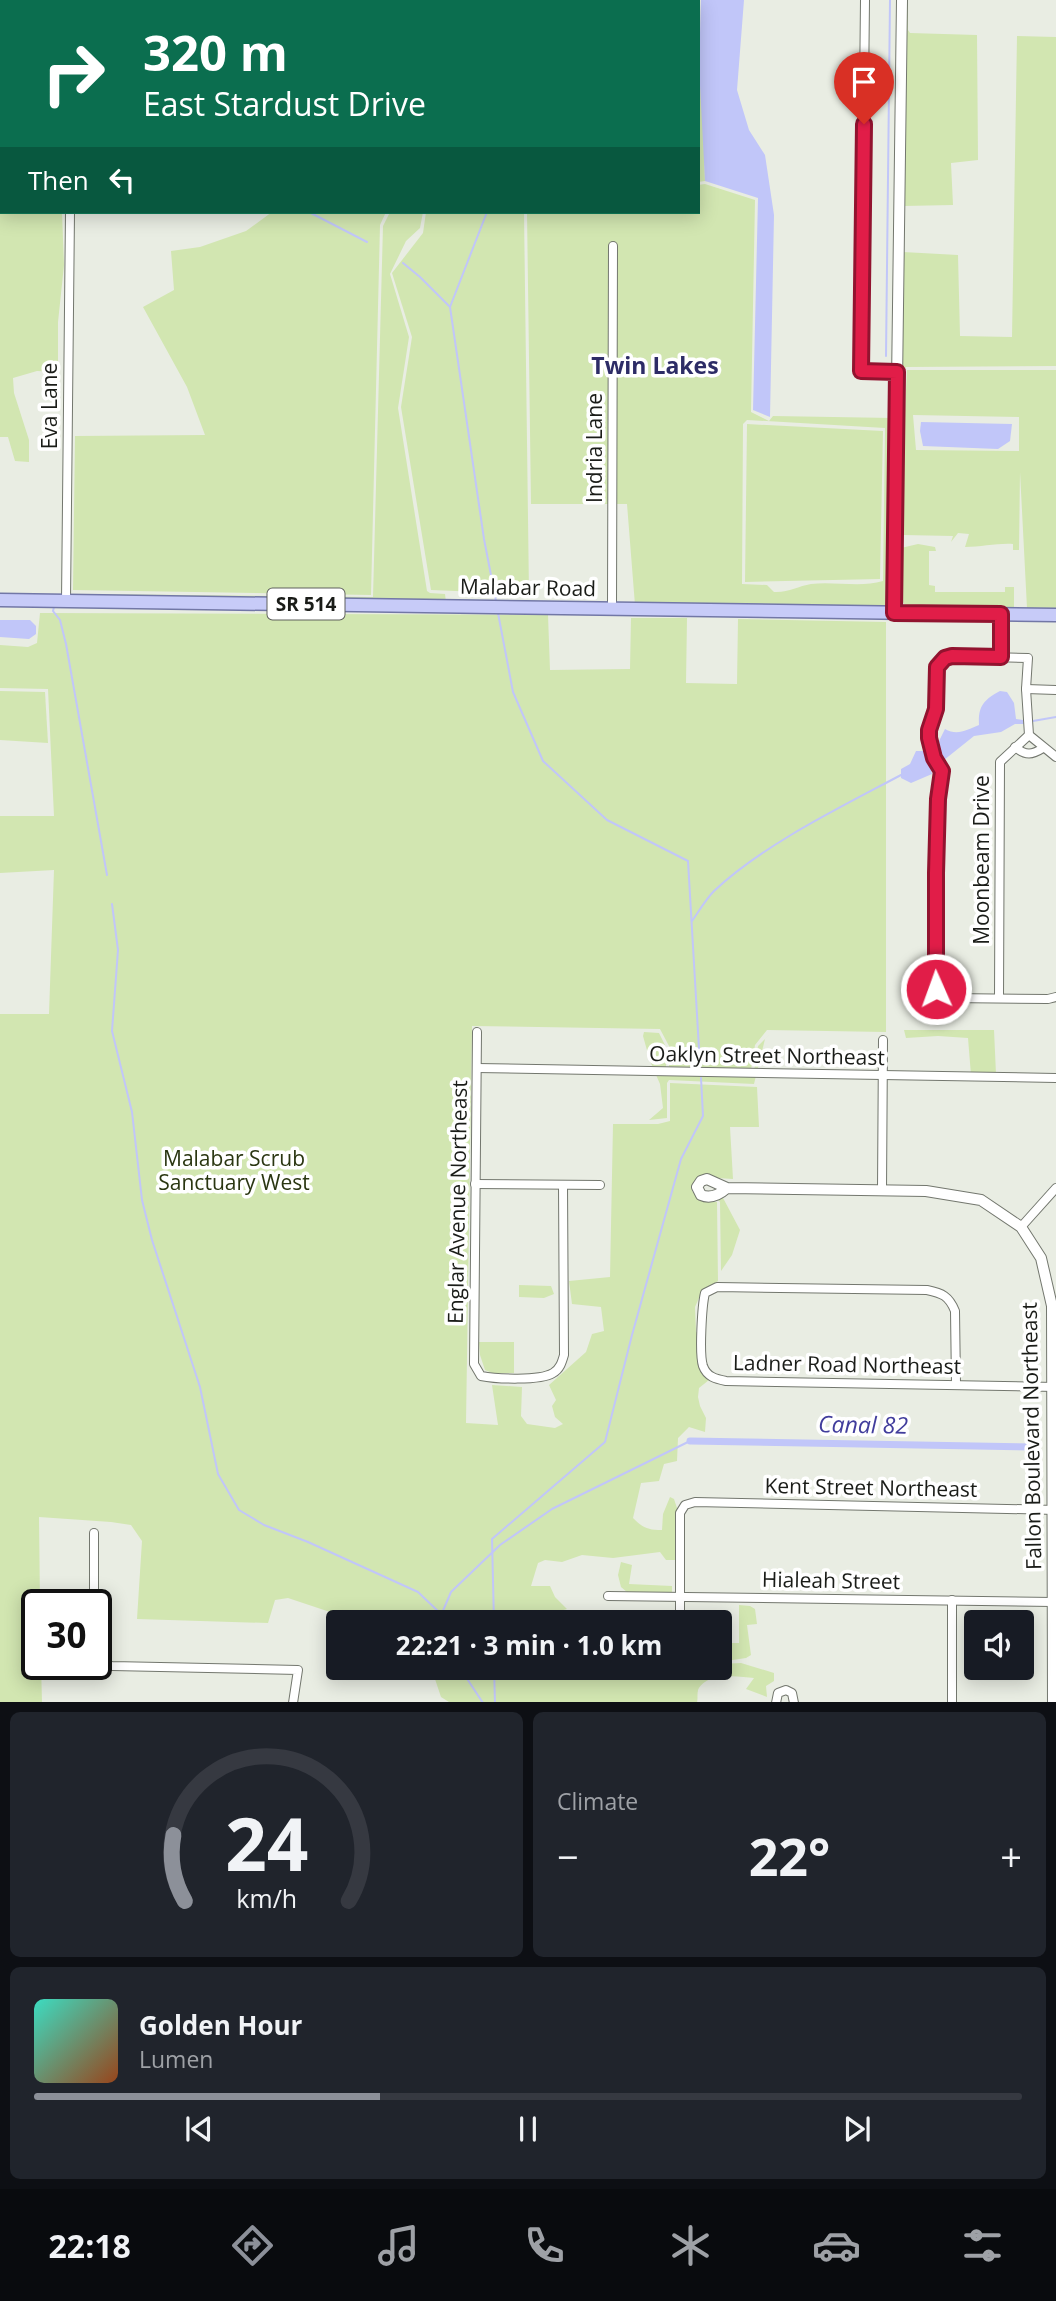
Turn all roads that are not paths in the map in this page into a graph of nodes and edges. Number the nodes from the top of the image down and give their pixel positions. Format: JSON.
{"nodes":[{"id":1,"x":865,"y":0,"type":"edge"},
{"id":2,"x":902,"y":0,"type":"edge"},
{"id":3,"x":70,"y":214,"type":"edge"},
{"id":4,"x":613,"y":246,"type":"dead end"},
{"id":5,"x":897,"y":372,"type":"junction"},
{"id":6,"x":0,"y":600,"type":"edge"},
{"id":7,"x":66,"y":601,"type":"junction"},
{"id":8,"x":612,"y":608,"type":"junction"},
{"id":9,"x":894,"y":613,"type":"junction"},
{"id":10,"x":1001,"y":614,"type":"junction"},
{"id":11,"x":1056,"y":615,"type":"edge"},
{"id":12,"x":1001,"y":657,"type":"junction"},
{"id":13,"x":1026,"y":689,"type":"junction"},
{"id":14,"x":1056,"y":690,"type":"edge"},
{"id":15,"x":1029,"y":735,"type":"junction"},
{"id":16,"x":1015,"y":747,"type":"junction"},
{"id":17,"x":1043,"y":748,"type":"junction"},
{"id":18,"x":1056,"y":757,"type":"edge"},
{"id":19,"x":1056,"y":997,"type":"edge"},
{"id":20,"x":999,"y":998,"type":"junction"},
{"id":21,"x":477,"y":1032,"type":"dead end"},
{"id":22,"x":883,"y":1041,"type":"dead end"},
{"id":23,"x":477,"y":1068,"type":"junction"},
{"id":24,"x":883,"y":1075,"type":"junction"},
{"id":25,"x":1056,"y":1078,"type":"edge"},
{"id":26,"x":475,"y":1184,"type":"junction"},
{"id":27,"x":563,"y":1185,"type":"junction"},
{"id":28,"x":600,"y":1185,"type":"dead end"},
{"id":29,"x":727,"y":1188,"type":"dead end"},
{"id":30,"x":1056,"y":1188,"type":"edge"},
{"id":31,"x":881,"y":1189,"type":"junction"},
{"id":32,"x":1021,"y":1227,"type":"junction"},
{"id":33,"x":956,"y":1384,"type":"junction"},
{"id":34,"x":1055,"y":1387,"type":"edge"},
{"id":35,"x":1054,"y":1510,"type":"edge"},
{"id":36,"x":94,"y":1533,"type":"dead end"},
{"id":37,"x":94,"y":1589,"type":"edge"},
{"id":38,"x":608,"y":1595,"type":"dead end"},
{"id":39,"x":680,"y":1597,"type":"junction"},
{"id":40,"x":952,"y":1601,"type":"junction"},
{"id":41,"x":1054,"y":1602,"type":"junction"},
{"id":42,"x":680,"y":1610,"type":"edge"},
{"id":43,"x":112,"y":1666,"type":"edge"},
{"id":44,"x":293,"y":1702,"type":"edge"},
{"id":45,"x":776,"y":1702,"type":"edge"},
{"id":46,"x":794,"y":1702,"type":"edge"},
{"id":47,"x":952,"y":1702,"type":"edge"},
{"id":48,"x":1053,"y":1702,"type":"edge"}],
"edges":[{"from":1,"to":5,"type":"street"},
{"from":2,"to":5,"type":"street"},
{"from":3,"to":7,"type":"street","name":"Eva Lane"},
{"from":4,"to":8,"type":"street","name":"Indria Lane"},
{"from":5,"to":9,"type":"street"},
{"from":6,"to":7,"type":"main road","name":"Malabar Road","number":"SR 514"},
{"from":7,"to":8,"type":"main road","name":"Malabar Road","number":"SR 514"},
{"from":8,"to":9,"type":"main road","name":"Malabar Road","number":"SR 514"},
{"from":9,"to":10,"type":"main road","name":"Malabar Road","number":"SR 514"},
{"from":10,"to":11,"type":"main road","name":"Malabar Road","number":"SR 514"},
{"from":10,"to":12,"type":"street"},
{"from":12,"to":13,"type":"street"},
{"from":12,"to":20,"type":"street"},
{"from":13,"to":14,"type":"street"},
{"from":13,"to":15,"type":"street"},
{"from":15,"to":16,"type":"street","name":"Moonbeam Drive"},
{"from":15,"to":17,"type":"street"},
{"from":16,"to":17,"type":"street"},
{"from":16,"to":20,"type":"street","name":"Moonbeam Drive"},
{"from":17,"to":18,"type":"street"},
{"from":19,"to":20,"type":"street"},
{"from":21,"to":23,"type":"street","name":"Englar Avenue Northeast"},
{"from":22,"to":24,"type":"street"},
{"from":23,"to":24,"type":"street","name":"Oaklyn Street Northeast"},
{"from":23,"to":26,"type":"street","name":"Englar Avenue Northeast"},
{"from":24,"to":25,"type":"street","name":"Oaklyn Street Northeast"},
{"from":24,"to":31,"type":"street"},
{"from":26,"to":27,"type":"street"},
{"from":26,"to":27,"type":"street","name":"Englar Avenue Northeast"},
{"from":27,"to":28,"type":"street"},
{"from":29,"to":31,"type":"street","name":"Fallon Boulevard Northeast"},
{"from":30,"to":32,"type":"street"},
{"from":31,"to":32,"type":"street","name":"Fallon Boulevard Northeast"},
{"from":32,"to":34,"type":"street","name":"Fallon Boulevard Northeast"},
{"from":33,"to":33,"type":"street","name":"Ladner Road Northeast"},
{"from":33,"to":34,"type":"street","name":"Ladner Road Northeast"},
{"from":34,"to":35,"type":"street","name":"Fallon Boulevard Northeast"},
{"from":35,"to":39,"type":"street","name":"Kent Street Northeast"},
{"from":35,"to":41,"type":"street","name":"Fallon Boulevard Northeast"},
{"from":36,"to":37,"type":"street"},
{"from":38,"to":39,"type":"street","name":"Hialeah Street"},
{"from":39,"to":40,"type":"street","name":"Hialeah Street"},
{"from":39,"to":42,"type":"street"},
{"from":40,"to":41,"type":"street","name":"Hialeah Street"},
{"from":40,"to":47,"type":"street"},
{"from":41,"to":48,"type":"street","name":"Fallon Boulevard Northeast"},
{"from":43,"to":44,"type":"street"},
{"from":45,"to":46,"type":"street"}]}
